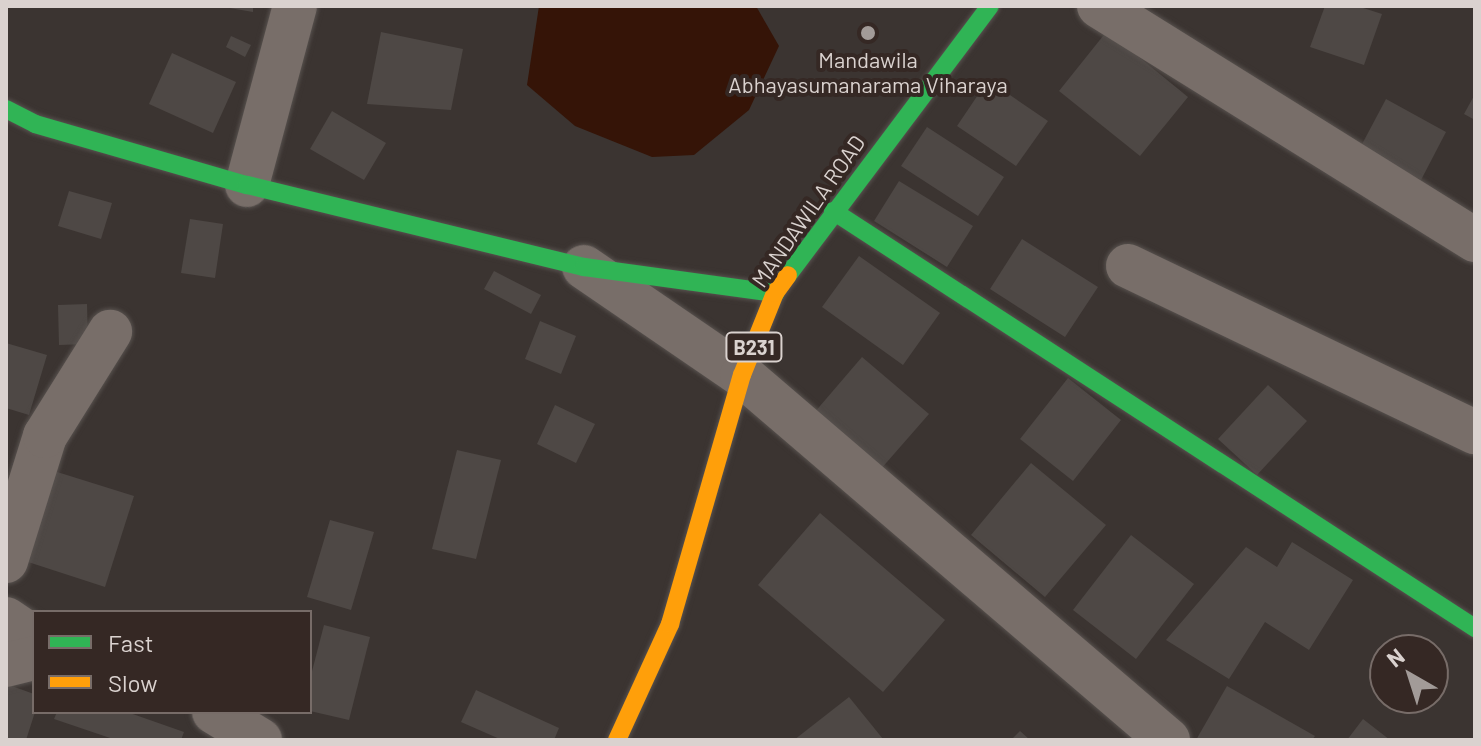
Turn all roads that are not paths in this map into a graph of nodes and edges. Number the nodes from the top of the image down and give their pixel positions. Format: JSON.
{"nodes":[{"id":1,"x":295,"y":6,"type":"edge"},
{"id":2,"x":990,"y":6,"type":"edge"},
{"id":3,"x":1099,"y":6,"type":"edge"},
{"id":4,"x":6,"y":109,"type":"edge"},
{"id":5,"x":247,"y":185,"type":"junction"},
{"id":6,"x":833,"y":211,"type":"junction"},
{"id":7,"x":1475,"y":240,"type":"edge"},
{"id":8,"x":1128,"y":266,"type":"dead end"},
{"id":9,"x":584,"y":267,"type":"junction"},
{"id":10,"x":775,"y":293,"type":"junction"},
{"id":11,"x":110,"y":332,"type":"dead end"},
{"id":12,"x":742,"y":375,"type":"junction"},
{"id":13,"x":1475,"y":432,"type":"edge"},
{"id":14,"x":6,"y":561,"type":"edge"},
{"id":15,"x":6,"y":619,"type":"edge"},
{"id":16,"x":1475,"y":628,"type":"edge"},
{"id":17,"x":32,"y":637,"type":"edge"},
{"id":18,"x":32,"y":658,"type":"edge"},
{"id":19,"x":6,"y":665,"type":"edge"},
{"id":20,"x":217,"y":714,"type":"edge"},
{"id":21,"x":626,"y":736,"type":"edge"},
{"id":22,"x":260,"y":740,"type":"edge"},
{"id":23,"x":1168,"y":740,"type":"edge"}],
"edges":[{"from":1,"to":5,"type":"street"},
{"from":2,"to":6,"type":"street","name":"MANDAWILA ROAD","number":"B231"},
{"from":3,"to":7,"type":"street"},
{"from":4,"to":5,"type":"street"},
{"from":5,"to":9,"type":"street"},
{"from":6,"to":10,"type":"street","name":"MANDAWILA ROAD","number":"B231"},
{"from":6,"to":16,"type":"street"},
{"from":8,"to":13,"type":"street"},
{"from":9,"to":10,"type":"street"},
{"from":9,"to":12,"type":"street"},
{"from":10,"to":12,"type":"street","name":"MANDAWILA ROAD","number":"B231"},
{"from":11,"to":14,"type":"street"},
{"from":12,"to":21,"type":"street","name":"MANDAWILA ROAD","number":"B231"},
{"from":12,"to":23,"type":"street"},
{"from":15,"to":17,"type":"street"},
{"from":18,"to":19,"type":"street"},
{"from":20,"to":22,"type":"street"}]}
